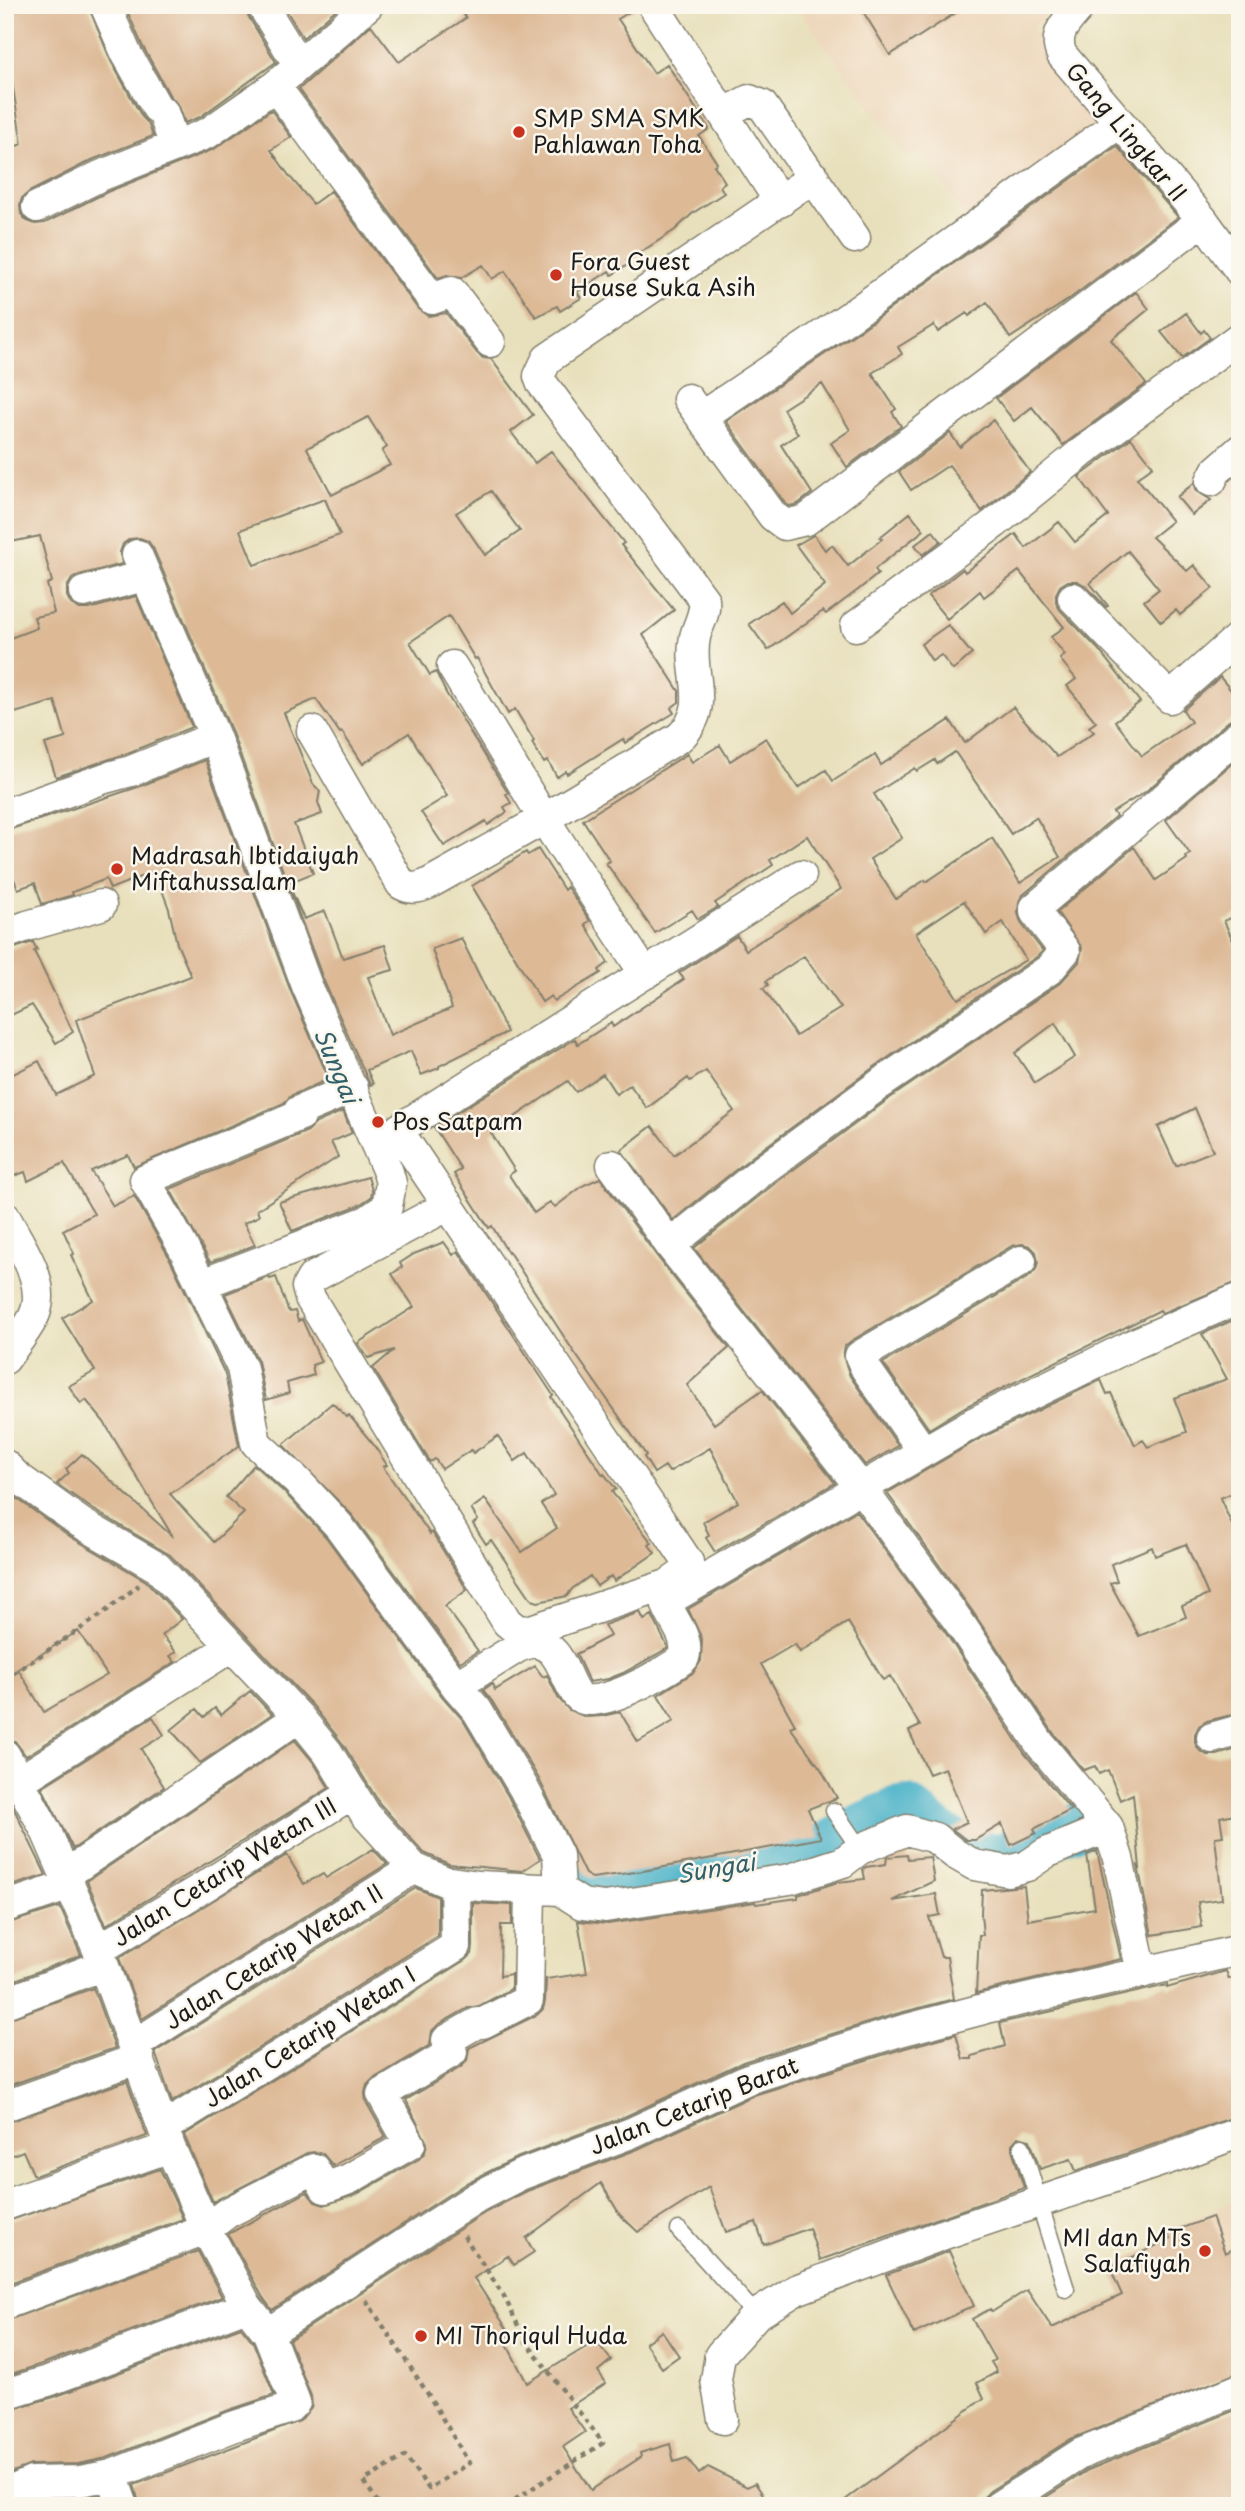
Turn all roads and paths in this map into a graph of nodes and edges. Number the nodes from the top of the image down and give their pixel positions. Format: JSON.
{"nodes":[{"id":1,"x":105,"y":5,"type":"edge"},
{"id":2,"x":262,"y":5,"type":"edge"},
{"id":3,"x":368,"y":5,"type":"edge"},
{"id":4,"x":653,"y":5,"type":"edge"},
{"id":5,"x":1080,"y":5,"type":"edge"},
{"id":6,"x":298,"y":64,"type":"junction"},
{"id":7,"x":275,"y":86,"type":"junction"},
{"id":8,"x":723,"y":114,"type":"junction"},
{"id":9,"x":1119,"y":123,"type":"junction"},
{"id":10,"x":175,"y":146,"type":"junction"},
{"id":11,"x":814,"y":177,"type":"junction"},
{"id":12,"x":780,"y":202,"type":"junction"},
{"id":13,"x":37,"y":207,"type":"dead end"},
{"id":14,"x":1203,"y":220,"type":"junction"},
{"id":15,"x":855,"y":238,"type":"dead end"},
{"id":16,"x":1240,"y":271,"type":"edge"},
{"id":17,"x":1240,"y":337,"type":"edge"},
{"id":18,"x":489,"y":342,"type":"dead end"},
{"id":19,"x":1240,"y":450,"type":"edge"},
{"id":20,"x":1211,"y":481,"type":"dead end"},
{"id":21,"x":84,"y":592,"type":"dead end"},
{"id":22,"x":1073,"y":598,"type":"dead end"},
{"id":23,"x":856,"y":626,"type":"dead end"},
{"id":24,"x":1240,"y":636,"type":"edge"},
{"id":25,"x":452,"y":666,"type":"dead end"},
{"id":26,"x":312,"y":730,"type":"dead end"},
{"id":27,"x":1240,"y":734,"type":"edge"},
{"id":28,"x":215,"y":737,"type":"junction"},
{"id":29,"x":5,"y":814,"type":"edge"},
{"id":30,"x":544,"y":819,"type":"junction"},
{"id":31,"x":801,"y":876,"type":"dead end"},
{"id":32,"x":101,"y":905,"type":"dead end"},
{"id":33,"x":5,"y":934,"type":"edge"},
{"id":34,"x":645,"y":974,"type":"junction"},
{"id":35,"x":348,"y":1090,"type":"junction"},
{"id":36,"x":612,"y":1165,"type":"dead end"},
{"id":37,"x":449,"y":1205,"type":"junction"},
{"id":38,"x":5,"y":1217,"type":"edge"},
{"id":39,"x":670,"y":1245,"type":"junction"},
{"id":40,"x":1021,"y":1261,"type":"dead end"},
{"id":41,"x":202,"y":1284,"type":"junction"},
{"id":42,"x":1240,"y":1298,"type":"edge"},
{"id":43,"x":5,"y":1359,"type":"edge"},
{"id":44,"x":923,"y":1451,"type":"junction"},
{"id":45,"x":5,"y":1465,"type":"edge"},
{"id":46,"x":861,"y":1488,"type":"junction"},
{"id":47,"x":157,"y":1567,"type":"junction"},
{"id":48,"x":231,"y":1647,"type":"junction"},
{"id":49,"x":5,"y":1679,"type":"edge"},
{"id":50,"x":456,"y":1686,"type":"junction"},
{"id":51,"x":299,"y":1717,"type":"junction"},
{"id":52,"x":5,"y":1755,"type":"edge"},
{"id":53,"x":21,"y":1780,"type":"junction"},
{"id":54,"x":353,"y":1793,"type":"junction"},
{"id":55,"x":834,"y":1811,"type":"dead end"},
{"id":56,"x":1108,"y":1828,"type":"junction"},
{"id":57,"x":860,"y":1849,"type":"junction"},
{"id":58,"x":414,"y":1868,"type":"junction"},
{"id":59,"x":68,"y":1880,"type":"junction"},
{"id":60,"x":455,"y":1883,"type":"junction"},
{"id":61,"x":530,"y":1889,"type":"junction"},
{"id":62,"x":561,"y":1890,"type":"junction"},
{"id":63,"x":5,"y":1907,"type":"edge"},
{"id":64,"x":1240,"y":1950,"type":"edge"},
{"id":65,"x":100,"y":1957,"type":"junction"},
{"id":66,"x":1142,"y":1973,"type":"junction"},
{"id":67,"x":5,"y":2003,"type":"edge"},
{"id":68,"x":136,"y":2051,"type":"junction"},
{"id":69,"x":5,"y":2106,"type":"edge"},
{"id":70,"x":1240,"y":2132,"type":"edge"},
{"id":71,"x":167,"y":2138,"type":"junction"},
{"id":72,"x":1022,"y":2147,"type":"dead end"},
{"id":73,"x":1038,"y":2203,"type":"junction"},
{"id":74,"x":5,"y":2205,"type":"edge"},
{"id":75,"x":450,"y":2214,"type":"junction"},
{"id":76,"x":206,"y":2229,"type":"junction"},
{"id":77,"x":679,"y":2230,"type":"dead end"},
{"id":78,"x":352,"y":2279,"type":"junction"},
{"id":79,"x":1066,"y":2289,"type":"dead end"},
{"id":80,"x":5,"y":2304,"type":"edge"},
{"id":81,"x":247,"y":2306,"type":"junction"},
{"id":82,"x":756,"y":2315,"type":"junction"},
{"id":83,"x":268,"y":2333,"type":"junction"},
{"id":84,"x":1240,"y":2389,"type":"edge"},
{"id":85,"x":5,"y":2394,"type":"edge"},
{"id":86,"x":723,"y":2419,"type":"dead end"},
{"id":87,"x":111,"y":2475,"type":"junction"},
{"id":88,"x":5,"y":2494,"type":"edge"},
{"id":89,"x":123,"y":2506,"type":"edge"},
{"id":90,"x":380,"y":2506,"type":"edge"},
{"id":91,"x":505,"y":2506,"type":"edge"},
{"id":92,"x":999,"y":2506,"type":"edge"}],
"edges":[{"from":1,"to":10,"type":"street"},
{"from":2,"to":6,"type":"street"},
{"from":3,"to":6,"type":"street"},
{"from":4,"to":8,"type":"street"},
{"from":5,"to":9,"type":"street","name":"Gang Lingkar II"},
{"from":6,"to":7,"type":"street"},
{"from":7,"to":10,"type":"street"},
{"from":7,"to":18,"type":"street"},
{"from":8,"to":11,"type":"street"},
{"from":8,"to":12,"type":"street"},
{"from":9,"to":14,"type":"street","name":"Gang Lingkar II"},
{"from":9,"to":14,"type":"street"},
{"from":10,"to":13,"type":"street"},
{"from":11,"to":12,"type":"street"},
{"from":11,"to":15,"type":"street"},
{"from":12,"to":30,"type":"street"},
{"from":14,"to":16,"type":"street","name":"Gang Lingkar II"},
{"from":17,"to":23,"type":"street"},
{"from":19,"to":20,"type":"street"},
{"from":21,"to":28,"type":"street"},
{"from":22,"to":24,"type":"street"},
{"from":25,"to":30,"type":"street"},
{"from":26,"to":30,"type":"street"},
{"from":27,"to":39,"type":"street"},
{"from":28,"to":29,"type":"street"},
{"from":28,"to":35,"type":"street"},
{"from":30,"to":34,"type":"street"},
{"from":31,"to":34,"type":"street"},
{"from":32,"to":33,"type":"street"},
{"from":34,"to":37,"type":"street"},
{"from":35,"to":41,"type":"street"},
{"from":35,"to":41,"type":"street"},
{"from":36,"to":39,"type":"street"},
{"from":37,"to":37,"type":"street"},
{"from":38,"to":43,"type":"street"},
{"from":39,"to":46,"type":"street"},
{"from":40,"to":44,"type":"street"},
{"from":41,"to":50,"type":"street"},
{"from":42,"to":44,"type":"street"},
{"from":44,"to":46,"type":"street"},
{"from":45,"to":47,"type":"street"},
{"from":46,"to":50,"type":"street"},
{"from":46,"to":56,"type":"street"},
{"from":47,"to":48,"type":"street"},
{"from":47,"to":49,"type":"path"},
{"from":48,"to":51,"type":"street"},
{"from":48,"to":53,"type":"street"},
{"from":50,"to":62,"type":"street"},
{"from":51,"to":54,"type":"street"},
{"from":51,"to":59,"type":"street"},
{"from":52,"to":53,"type":"street"},
{"from":53,"to":59,"type":"street"},
{"from":54,"to":58,"type":"street"},
{"from":54,"to":65,"type":"street","name":"Jalan Cetarip Wetan III"},
{"from":55,"to":57,"type":"lane"},
{"from":56,"to":57,"type":"street"},
{"from":56,"to":66,"type":"street"},
{"from":57,"to":62,"type":"street"},
{"from":58,"to":60,"type":"street"},
{"from":58,"to":68,"type":"street","name":"Jalan Cetarip Wetan II"},
{"from":59,"to":63,"type":"street"},
{"from":59,"to":65,"type":"street"},
{"from":60,"to":61,"type":"street"},
{"from":60,"to":71,"type":"street","name":"Jalan Cetarip Wetan I"},
{"from":61,"to":62,"type":"street"},
{"from":61,"to":76,"type":"street"},
{"from":64,"to":66,"type":"street","name":"Jalan Cetarip Barat"},
{"from":65,"to":67,"type":"street","name":"Jalan Cetarip Wetan III"},
{"from":65,"to":68,"type":"street"},
{"from":66,"to":75,"type":"street","name":"Jalan Cetarip Barat"},
{"from":68,"to":69,"type":"street","name":"Jalan Cetarip Wetan II"},
{"from":68,"to":71,"type":"street"},
{"from":70,"to":73,"type":"street"},
{"from":71,"to":74,"type":"street","name":"Jalan Cetarip Wetan I"},
{"from":71,"to":76,"type":"street"},
{"from":72,"to":73,"type":"lane"},
{"from":73,"to":79,"type":"lane"},
{"from":73,"to":82,"type":"street"},
{"from":75,"to":78,"type":"street","name":"Jalan Cetarip Barat"},
{"from":75,"to":91,"type":"path"},
{"from":76,"to":80,"type":"street"},
{"from":76,"to":81,"type":"street"},
{"from":77,"to":82,"type":"lane"},
{"from":78,"to":83,"type":"street","name":"Jalan Cetarip Barat"},
{"from":78,"to":90,"type":"path"},
{"from":81,"to":83,"type":"street"},
{"from":81,"to":85,"type":"street"},
{"from":82,"to":86,"type":"street"},
{"from":83,"to":87,"type":"street"},
{"from":84,"to":92,"type":"street"},
{"from":87,"to":88,"type":"street"},
{"from":87,"to":89,"type":"street"}]}
